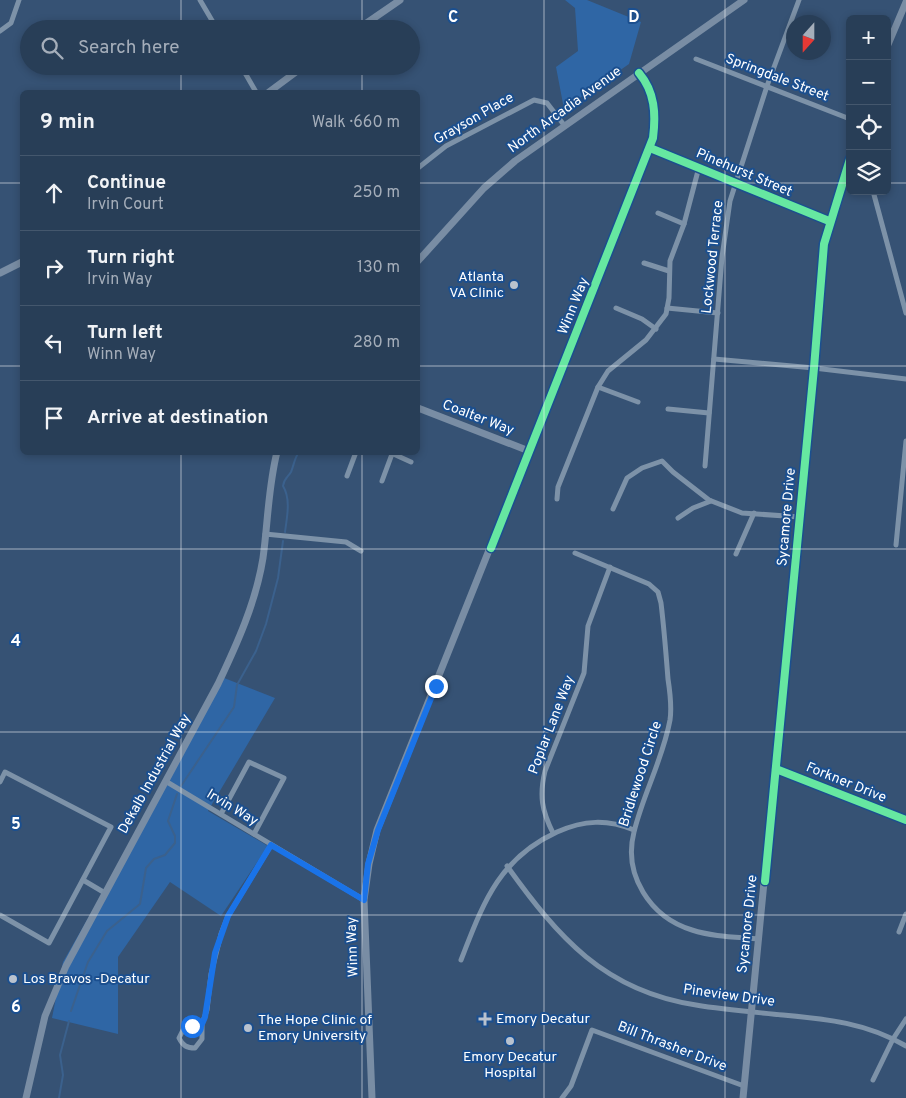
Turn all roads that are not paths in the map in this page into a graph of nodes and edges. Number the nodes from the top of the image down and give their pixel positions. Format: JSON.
{"nodes":[{"id":1,"x":19,"y":0,"type":"edge"},
{"id":2,"x":200,"y":0,"type":"edge"},
{"id":3,"x":400,"y":0,"type":"edge"},
{"id":4,"x":744,"y":0,"type":"edge"},
{"id":5,"x":799,"y":0,"type":"edge"},
{"id":6,"x":906,"y":2,"type":"edge"},
{"id":7,"x":212,"y":20,"type":"edge"},
{"id":8,"x":371,"y":20,"type":"edge"},
{"id":9,"x":0,"y":31,"type":"edge"},
{"id":10,"x":891,"y":38,"type":"edge"},
{"id":11,"x":696,"y":59,"type":"dead end"},
{"id":12,"x":639,"y":73,"type":"junction"},
{"id":13,"x":246,"y":75,"type":"edge"},
{"id":14,"x":292,"y":75,"type":"edge"},
{"id":15,"x":767,"y":86,"type":"junction"},
{"id":16,"x":255,"y":90,"type":"edge"},
{"id":17,"x":272,"y":90,"type":"edge"},
{"id":18,"x":846,"y":117,"type":"edge"},
{"id":19,"x":564,"y":124,"type":"junction"},
{"id":20,"x":650,"y":148,"type":"junction"},
{"id":21,"x":420,"y":166,"type":"edge"},
{"id":22,"x":699,"y":167,"type":"junction"},
{"id":23,"x":846,"y":171,"type":"edge"},
{"id":24,"x":735,"y":183,"type":"junction"},
{"id":25,"x":874,"y":195,"type":"edge"},
{"id":26,"x":658,"y":213,"type":"dead end"},
{"id":27,"x":829,"y":221,"type":"junction"},
{"id":28,"x":684,"y":224,"type":"junction"},
{"id":29,"x":420,"y":258,"type":"edge"},
{"id":30,"x":20,"y":263,"type":"edge"},
{"id":31,"x":644,"y":264,"type":"dead end"},
{"id":32,"x":669,"y":271,"type":"junction"},
{"id":33,"x":0,"y":273,"type":"edge"},
{"id":34,"x":616,"y":308,"type":"dead end"},
{"id":35,"x":667,"y":308,"type":"junction"},
{"id":36,"x":718,"y":313,"type":"junction"},
{"id":37,"x":906,"y":313,"type":"edge"},
{"id":38,"x":656,"y":329,"type":"junction"},
{"id":39,"x":714,"y":359,"type":"junction"},
{"id":40,"x":814,"y":368,"type":"junction"},
{"id":41,"x":906,"y":379,"type":"edge"},
{"id":42,"x":598,"y":387,"type":"junction"},
{"id":43,"x":638,"y":402,"type":"dead end"},
{"id":44,"x":420,"y":409,"type":"edge"},
{"id":45,"x":668,"y":409,"type":"dead end"},
{"id":46,"x":709,"y":413,"type":"junction"},
{"id":47,"x":906,"y":441,"type":"edge"},
{"id":48,"x":529,"y":452,"type":"junction"},
{"id":49,"x":276,"y":455,"type":"edge"},
{"id":50,"x":355,"y":455,"type":"edge"},
{"id":51,"x":389,"y":455,"type":"edge"},
{"id":52,"x":395,"y":455,"type":"edge"},
{"id":53,"x":411,"y":462,"type":"dead end"},
{"id":54,"x":705,"y":466,"type":"dead end"},
{"id":55,"x":347,"y":476,"type":"dead end"},
{"id":56,"x":382,"y":481,"type":"dead end"},
{"id":57,"x":904,"y":485,"type":"edge"},
{"id":58,"x":557,"y":499,"type":"dead end"},
{"id":59,"x":712,"y":501,"type":"junction"},
{"id":60,"x":613,"y":509,"type":"dead end"},
{"id":61,"x":754,"y":513,"type":"junction"},
{"id":62,"x":800,"y":517,"type":"junction"},
{"id":63,"x":678,"y":518,"type":"dead end"},
{"id":64,"x":265,"y":534,"type":"junction"},
{"id":65,"x":896,"y":545,"type":"dead end"},
{"id":66,"x":361,"y":551,"type":"dead end"},
{"id":67,"x":575,"y":553,"type":"dead end"},
{"id":68,"x":736,"y":554,"type":"dead end"},
{"id":69,"x":610,"y":567,"type":"junction"},
{"id":70,"x":776,"y":769,"type":"junction"},
{"id":71,"x":0,"y":782,"type":"edge"},
{"id":72,"x":167,"y":782,"type":"junction"},
{"id":73,"x":221,"y":814,"type":"junction"},
{"id":74,"x":906,"y":820,"type":"edge"},
{"id":75,"x":634,"y":830,"type":"junction"},
{"id":76,"x":553,"y":833,"type":"junction"},
{"id":77,"x":254,"y":834,"type":"junction"},
{"id":78,"x":271,"y":845,"type":"junction"},
{"id":79,"x":508,"y":866,"type":"junction"},
{"id":80,"x":83,"y":880,"type":"junction"},
{"id":81,"x":105,"y":893,"type":"junction"},
{"id":82,"x":364,"y":900,"type":"junction"},
{"id":83,"x":906,"y":914,"type":"edge"},
{"id":84,"x":0,"y":915,"type":"edge"},
{"id":85,"x":899,"y":932,"type":"dead end"},
{"id":86,"x":759,"y":939,"type":"junction"},
{"id":87,"x":461,"y":960,"type":"dead end"},
{"id":88,"x":752,"y":1012,"type":"junction"},
{"id":89,"x":906,"y":1019,"type":"edge"},
{"id":90,"x":202,"y":1024,"type":"junction"},
{"id":91,"x":893,"y":1039,"type":"junction"},
{"id":92,"x":906,"y":1046,"type":"edge"},
{"id":93,"x":873,"y":1080,"type":"dead end"},
{"id":94,"x":744,"y":1086,"type":"junction"},
{"id":95,"x":26,"y":1098,"type":"edge"},
{"id":96,"x":372,"y":1098,"type":"edge"},
{"id":97,"x":562,"y":1098,"type":"edge"},
{"id":98,"x":743,"y":1098,"type":"edge"}],
"edges":[{"from":1,"to":9,"type":"street"},
{"from":2,"to":7,"type":"street"},
{"from":3,"to":8,"type":"street"},
{"from":4,"to":12,"type":"street","name":"North Arcadia Avenue"},
{"from":5,"to":15,"type":"street","name":"Lockwood Terrace"},
{"from":6,"to":10,"type":"street"},
{"from":11,"to":15,"type":"street","name":"Springdale Street"},
{"from":12,"to":19,"type":"street","name":"North Arcadia Avenue"},
{"from":12,"to":20,"type":"street","name":"Winn Way"},
{"from":13,"to":16,"type":"street"},
{"from":14,"to":17,"type":"street"},
{"from":15,"to":18,"type":"street","name":"Springdale Street"},
{"from":15,"to":24,"type":"street","name":"Lockwood Terrace"},
{"from":19,"to":21,"type":"street","name":"Grayson Place"},
{"from":19,"to":29,"type":"street","name":"North Arcadia Avenue"},
{"from":20,"to":22,"type":"street","name":"Pinehurst Street"},
{"from":20,"to":48,"type":"street","name":"Winn Way"},
{"from":22,"to":24,"type":"street","name":"Pinehurst Street"},
{"from":22,"to":28,"type":"street"},
{"from":23,"to":27,"type":"street","name":"Sycamore Drive"},
{"from":24,"to":27,"type":"street","name":"Pinehurst Street"},
{"from":24,"to":36,"type":"street","name":"Lockwood Terrace"},
{"from":25,"to":37,"type":"street"},
{"from":26,"to":28,"type":"street"},
{"from":27,"to":40,"type":"street","name":"Sycamore Drive"},
{"from":28,"to":32,"type":"street"},
{"from":30,"to":33,"type":"street"},
{"from":31,"to":32,"type":"street"},
{"from":32,"to":35,"type":"street"},
{"from":34,"to":38,"type":"street"},
{"from":35,"to":36,"type":"street"},
{"from":35,"to":38,"type":"street"},
{"from":36,"to":39,"type":"street","name":"Lockwood Terrace"},
{"from":38,"to":42,"type":"street"},
{"from":39,"to":40,"type":"street"},
{"from":39,"to":46,"type":"street","name":"Lockwood Terrace"},
{"from":40,"to":41,"type":"street"},
{"from":40,"to":62,"type":"street","name":"Sycamore Drive"},
{"from":42,"to":43,"type":"street"},
{"from":42,"to":58,"type":"street"},
{"from":44,"to":48,"type":"street","name":"Coalter Way"},
{"from":45,"to":46,"type":"street"},
{"from":46,"to":54,"type":"street","name":"Lockwood Terrace"},
{"from":47,"to":57,"type":"street"},
{"from":48,"to":82,"type":"street","name":"Winn Way"},
{"from":49,"to":64,"type":"street","name":"Dekalb Industrial Way"},
{"from":50,"to":55,"type":"street"},
{"from":51,"to":56,"type":"street"},
{"from":52,"to":53,"type":"street"},
{"from":57,"to":65,"type":"street"},
{"from":59,"to":60,"type":"street"},
{"from":59,"to":61,"type":"street"},
{"from":59,"to":63,"type":"street"},
{"from":61,"to":62,"type":"street"},
{"from":61,"to":68,"type":"street"},
{"from":62,"to":70,"type":"street","name":"Sycamore Drive"},
{"from":64,"to":66,"type":"street"},
{"from":64,"to":72,"type":"street","name":"Dekalb Industrial Way"},
{"from":67,"to":69,"type":"street","name":"Bridlewood Circle"},
{"from":69,"to":75,"type":"street","name":"Bridlewood Circle"},
{"from":69,"to":76,"type":"street","name":"Poplar Lane Way"},
{"from":70,"to":74,"type":"street","name":"Forkner Drive"},
{"from":70,"to":86,"type":"street","name":"Sycamore Drive"},
{"from":71,"to":80,"type":"street"},
{"from":72,"to":73,"type":"street","name":"Irvin Way"},
{"from":72,"to":81,"type":"street","name":"Dekalb Industrial Way"},
{"from":73,"to":77,"type":"street","name":"Irvin Way"},
{"from":73,"to":77,"type":"street"},
{"from":75,"to":76,"type":"street"},
{"from":75,"to":86,"type":"street","name":"Bridlewood Circle"},
{"from":76,"to":79,"type":"street"},
{"from":77,"to":78,"type":"street","name":"Irvin Way"},
{"from":78,"to":82,"type":"street","name":"Irvin Way"},
{"from":78,"to":90,"type":"street"},
{"from":79,"to":87,"type":"street"},
{"from":79,"to":88,"type":"street","name":"Pineview Drive"},
{"from":80,"to":81,"type":"street"},
{"from":80,"to":84,"type":"street"},
{"from":81,"to":95,"type":"street","name":"Dekalb Industrial Way"},
{"from":82,"to":96,"type":"street","name":"Winn Way"},
{"from":83,"to":85,"type":"street"},
{"from":86,"to":88,"type":"street","name":"Sycamore Drive"},
{"from":88,"to":91,"type":"street","name":"Pineview Drive"},
{"from":88,"to":94,"type":"street","name":"Sycamore Drive"},
{"from":89,"to":91,"type":"street"},
{"from":90,"to":90,"type":"street"},
{"from":91,"to":92,"type":"street","name":"Pineview Drive"},
{"from":91,"to":93,"type":"street"},
{"from":94,"to":97,"type":"street","name":"Bill Thrasher Drive"},
{"from":94,"to":98,"type":"street","name":"Sycamore Drive"}]}
